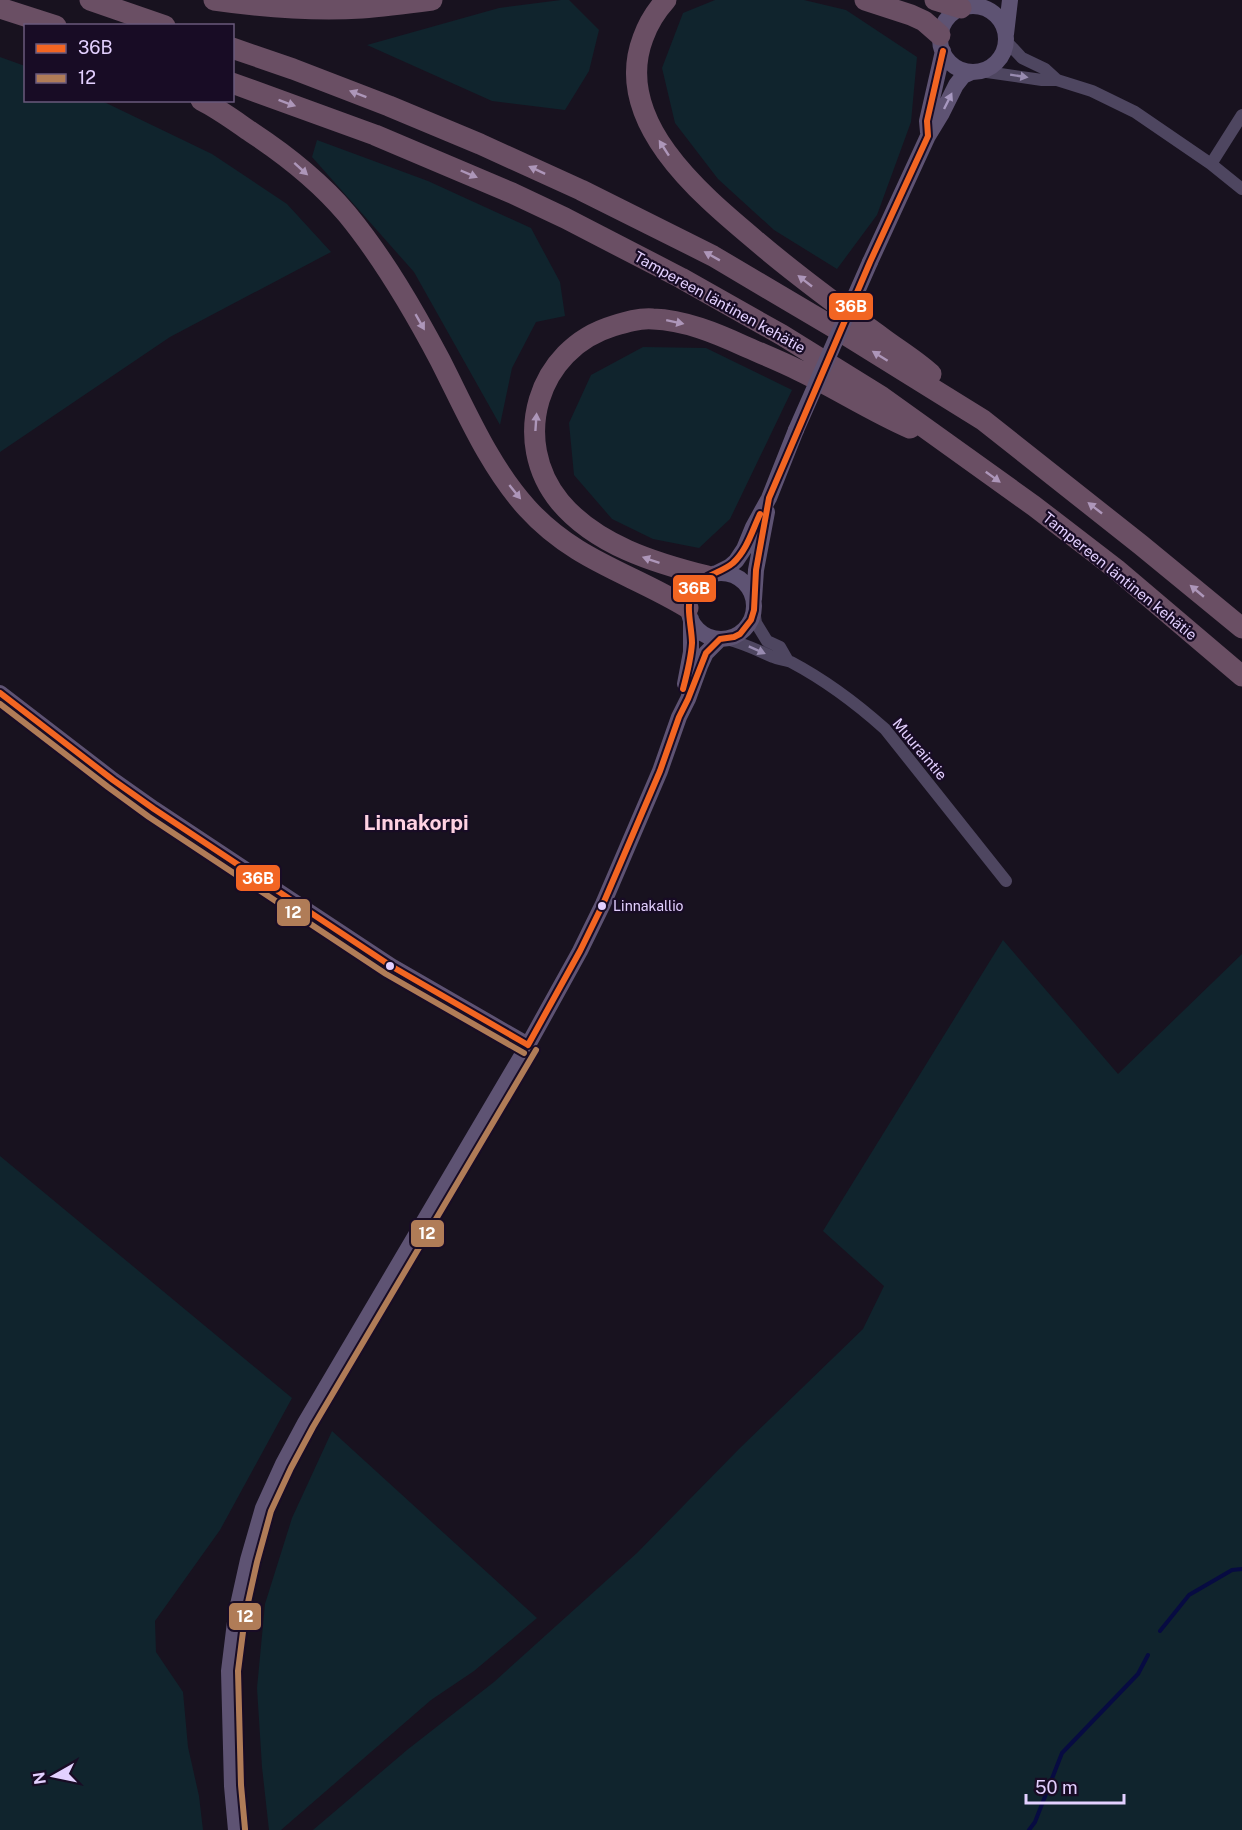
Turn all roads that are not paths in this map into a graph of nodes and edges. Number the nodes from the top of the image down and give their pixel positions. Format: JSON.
{"nodes":[{"id":1,"x":90,"y":0,"type":"edge"},
{"id":2,"x":214,"y":0,"type":"edge"},
{"id":3,"x":432,"y":0,"type":"edge"},
{"id":4,"x":666,"y":0,"type":"edge"},
{"id":5,"x":866,"y":0,"type":"edge"},
{"id":6,"x":936,"y":0,"type":"edge"},
{"id":7,"x":1010,"y":0,"type":"edge"},
{"id":8,"x":973,"y":4,"type":"edge"},
{"id":9,"x":8,"y":11,"type":"edge"},
{"id":10,"x":36,"y":24,"type":"edge"},
{"id":11,"x":50,"y":24,"type":"edge"},
{"id":12,"x":159,"y":24,"type":"edge"},
{"id":13,"x":1006,"y":38,"type":"junction"},
{"id":14,"x":941,"y":43,"type":"junction"},
{"id":15,"x":234,"y":49,"type":"edge"},
{"id":16,"x":976,"y":71,"type":"junction"},
{"id":17,"x":1057,"y":80,"type":"junction"},
{"id":18,"x":234,"y":83,"type":"edge"},
{"id":19,"x":204,"y":102,"type":"edge"},
{"id":20,"x":1242,"y":115,"type":"edge"},
{"id":21,"x":928,"y":136,"type":"junction"},
{"id":22,"x":1210,"y":164,"type":"junction"},
{"id":23,"x":1242,"y":189,"type":"edge"},
{"id":24,"x":983,"y":420,"type":"junction"},
{"id":25,"x":946,"y":443,"type":"junction"},
{"id":26,"x":769,"y":498,"type":"junction"},
{"id":27,"x":712,"y":575,"type":"junction"},
{"id":28,"x":754,"y":605,"type":"junction"},
{"id":29,"x":690,"y":613,"type":"junction"},
{"id":30,"x":1242,"y":628,"type":"edge"},
{"id":31,"x":723,"y":639,"type":"junction"},
{"id":32,"x":788,"y":661,"type":"junction"},
{"id":33,"x":1242,"y":676,"type":"edge"},
{"id":34,"x":0,"y":693,"type":"edge"},
{"id":35,"x":679,"y":717,"type":"junction"},
{"id":36,"x":1006,"y":881,"type":"dead end"},
{"id":37,"x":528,"y":1045,"type":"junction"},
{"id":38,"x":236,"y":1830,"type":"edge"}],
"edges":[{"from":1,"to":12,"type":"highway"},
{"from":2,"to":3,"type":"highway"},
{"from":24,"to":4,"type":"highway","one_way":true},
{"from":5,"to":14,"type":"highway"},
{"from":6,"to":8,"type":"highway"},
{"from":7,"to":13,"type":"main road"},
{"from":8,"to":13,"type":"main road"},
{"from":8,"to":14,"type":"main road"},
{"from":9,"to":10,"type":"highway"},
{"from":9,"to":11,"type":"highway"},
{"from":13,"to":16,"type":"main road"},
{"from":13,"to":17,"type":"street"},
{"from":14,"to":16,"type":"main road"},
{"from":14,"to":21,"type":"main road"},
{"from":24,"to":15,"type":"highway","one_way":true},
{"from":16,"to":17,"type":"street","one_way":true},
{"from":21,"to":16,"type":"main road","one_way":true},
{"from":17,"to":22,"type":"street"},
{"from":18,"to":25,"type":"highway","name":"Tampereen läntinen kehätie","one_way":true},
{"from":19,"to":29,"type":"highway","one_way":true},
{"from":20,"to":22,"type":"street"},
{"from":21,"to":26,"type":"main road","bridge":true},
{"from":22,"to":23,"type":"street"},
{"from":30,"to":24,"type":"highway","one_way":true},
{"from":27,"to":25,"type":"highway","one_way":true},
{"from":25,"to":33,"type":"highway","name":"Tampereen läntinen kehätie","one_way":true},
{"from":26,"to":27,"type":"main road"},
{"from":26,"to":28,"type":"main road"},
{"from":27,"to":28,"type":"main road"},
{"from":27,"to":29,"type":"main road"},
{"from":28,"to":31,"type":"main road"},
{"from":28,"to":32,"type":"street","name":"Muuraintie"},
{"from":29,"to":31,"type":"main road"},
{"from":29,"to":35,"type":"main road"},
{"from":31,"to":32,"type":"street","name":"Muuraintie","one_way":true},
{"from":31,"to":35,"type":"main road"},
{"from":32,"to":36,"type":"street","name":"Muuraintie"},
{"from":34,"to":37,"type":"main road"},
{"from":35,"to":37,"type":"main road"},
{"from":37,"to":38,"type":"main road"}]}
